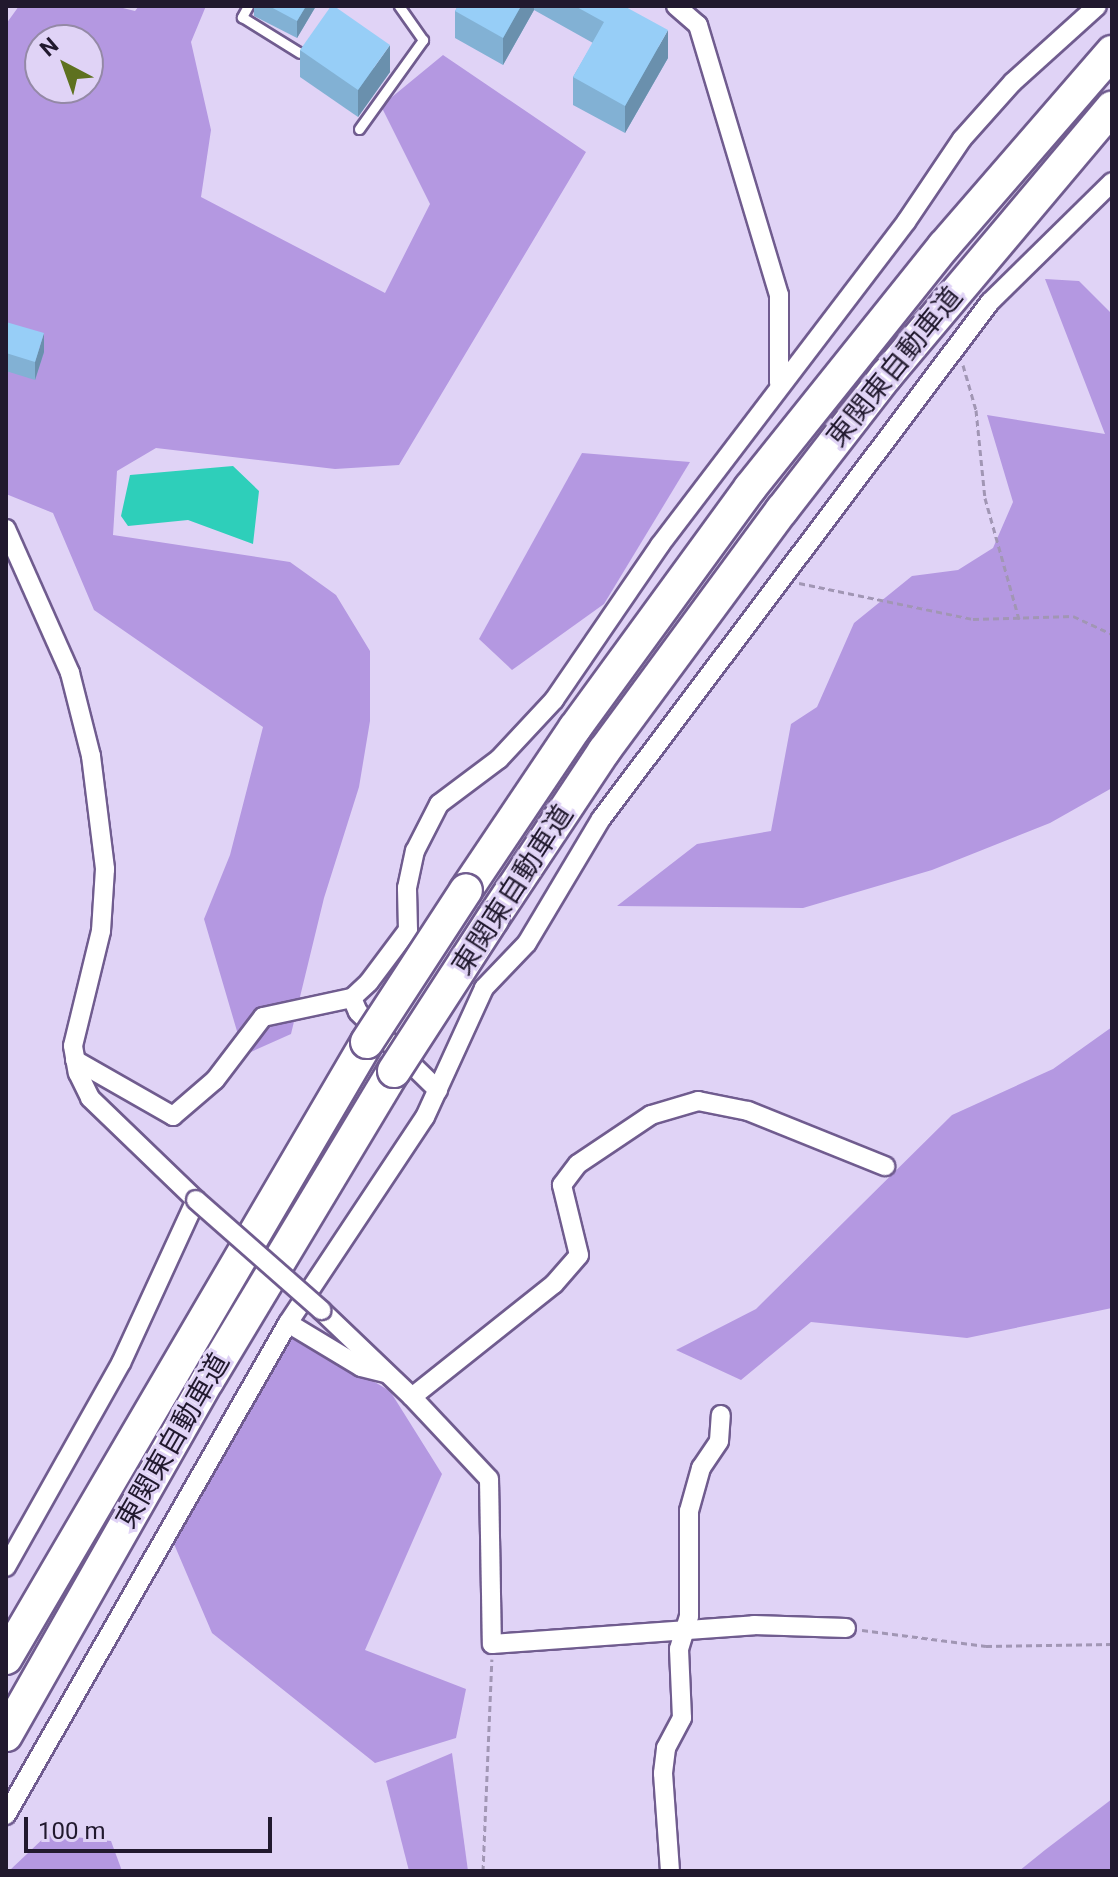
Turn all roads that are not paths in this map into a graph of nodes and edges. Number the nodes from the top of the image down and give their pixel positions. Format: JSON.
{"nodes":[{"id":1,"x":248,"y":6,"type":"edge"},
{"id":2,"x":399,"y":6,"type":"edge"},
{"id":3,"x":676,"y":6,"type":"edge"},
{"id":4,"x":1097,"y":6,"type":"edge"},
{"id":5,"x":1112,"y":52,"type":"edge"},
{"id":6,"x":300,"y":53,"type":"edge"},
{"id":7,"x":1112,"y":108,"type":"edge"},
{"id":8,"x":359,"y":129,"type":"dead end"},
{"id":9,"x":1112,"y":182,"type":"edge"},
{"id":10,"x":779,"y":383,"type":"junction"},
{"id":11,"x":6,"y":529,"type":"edge"},
{"id":12,"x":352,"y":998,"type":"junction"},
{"id":13,"x":75,"y":1060,"type":"junction"},
{"id":14,"x":438,"y":1090,"type":"junction"},
{"id":15,"x":885,"y":1166,"type":"dead end"},
{"id":16,"x":196,"y":1200,"type":"junction"},
{"id":17,"x":288,"y":1323,"type":"junction"},
{"id":18,"x":387,"y":1374,"type":"junction"},
{"id":19,"x":412,"y":1397,"type":"junction"},
{"id":20,"x":721,"y":1415,"type":"dead end"},
{"id":21,"x":6,"y":1567,"type":"edge"},
{"id":22,"x":846,"y":1628,"type":"road end"},
{"id":23,"x":685,"y":1631,"type":"junction"},
{"id":24,"x":6,"y":1658,"type":"edge"},
{"id":25,"x":6,"y":1735,"type":"edge"},
{"id":26,"x":6,"y":1815,"type":"edge"},
{"id":27,"x":670,"y":1871,"type":"edge"}],
"edges":[{"from":1,"to":6,"type":"lane"},
{"from":2,"to":8,"type":"lane"},
{"from":3,"to":10,"type":"street"},
{"from":4,"to":10,"type":"street"},
{"from":5,"to":24,"type":"highway","name":"東関東自動車道","bridge":true},
{"from":7,"to":25,"type":"highway","name":"東関東自動車道","bridge":true},
{"from":9,"to":14,"type":"street"},
{"from":10,"to":12,"type":"street"},
{"from":11,"to":13,"type":"street"},
{"from":12,"to":13,"type":"street"},
{"from":12,"to":14,"type":"street"},
{"from":13,"to":16,"type":"street"},
{"from":14,"to":17,"type":"street"},
{"from":15,"to":19,"type":"street"},
{"from":16,"to":18,"type":"street","bridge":true},
{"from":16,"to":21,"type":"street"},
{"from":17,"to":18,"type":"street"},
{"from":17,"to":26,"type":"street"},
{"from":18,"to":19,"type":"street"},
{"from":19,"to":23,"type":"street"},
{"from":20,"to":23,"type":"street"},
{"from":22,"to":23,"type":"street"},
{"from":23,"to":27,"type":"street"}]}
